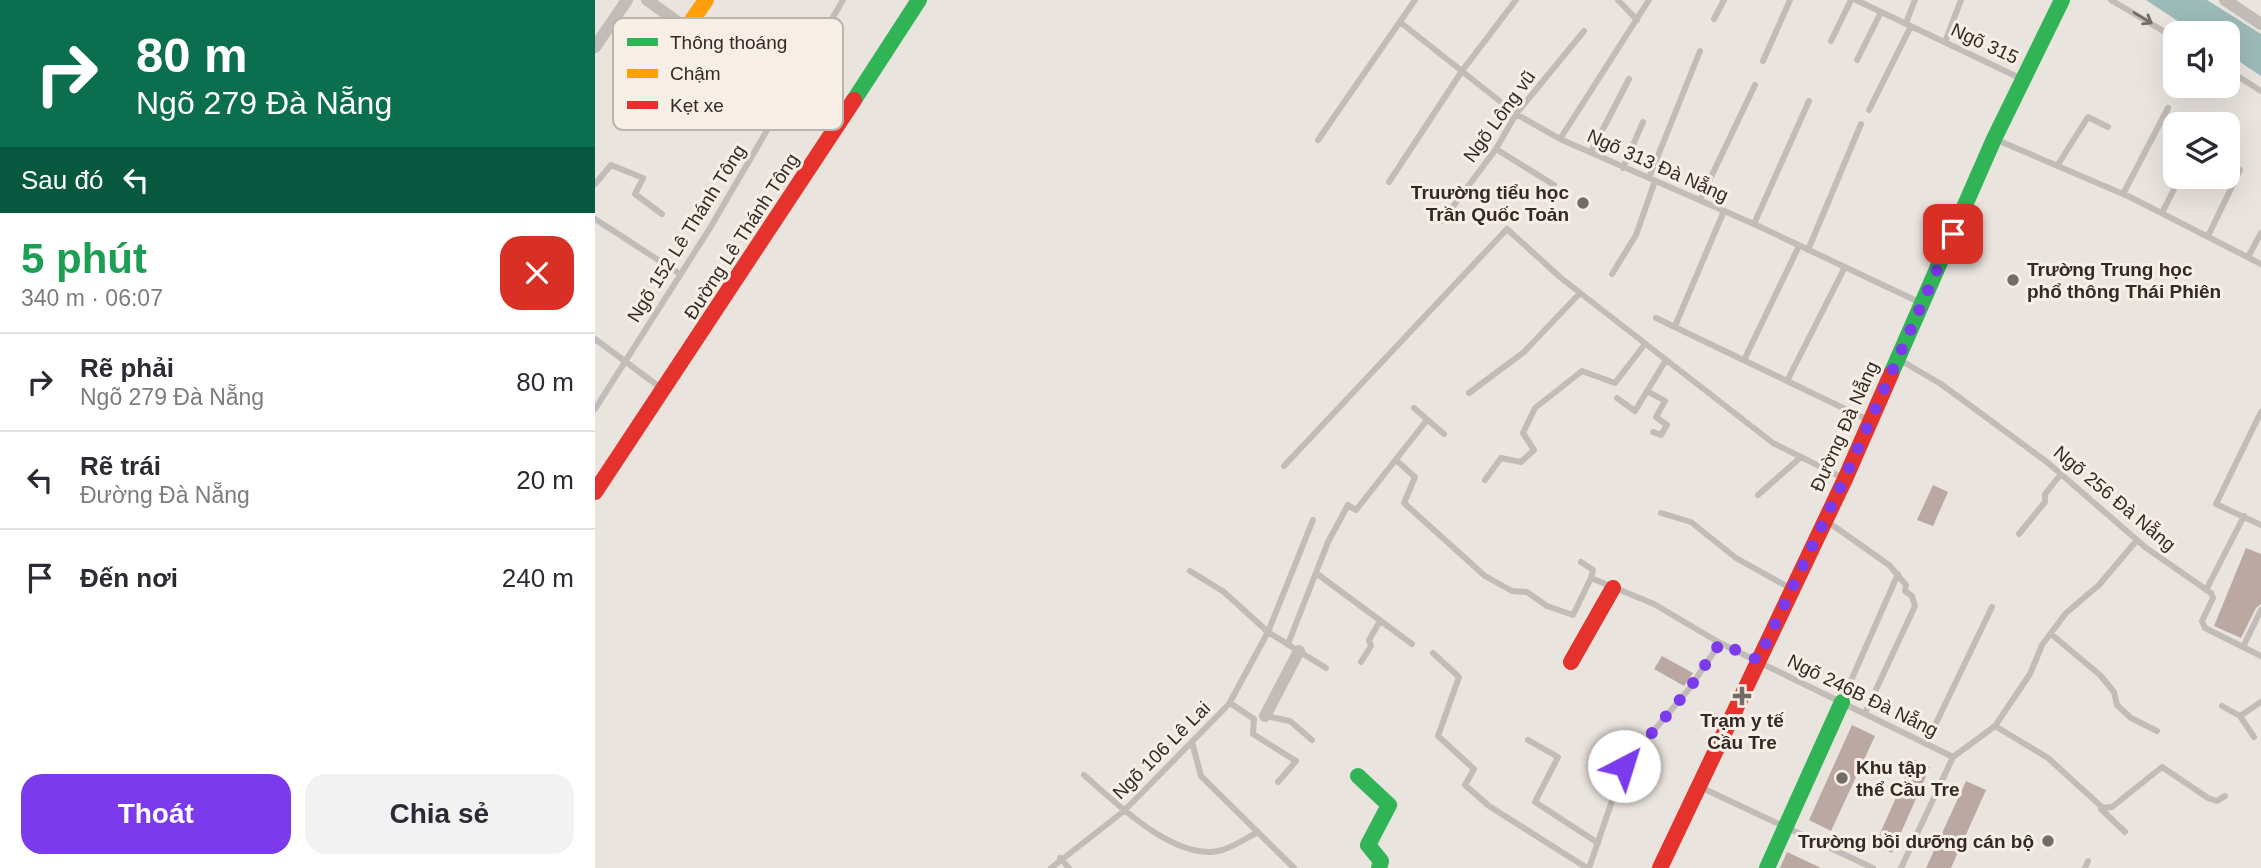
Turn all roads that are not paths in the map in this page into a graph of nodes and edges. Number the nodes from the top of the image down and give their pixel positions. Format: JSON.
{"nodes":[{"id":1,"x":627,"y":0,"type":"edge"},
{"id":2,"x":647,"y":0,"type":"edge"},
{"id":3,"x":706,"y":0,"type":"edge"},
{"id":4,"x":843,"y":0,"type":"edge"},
{"id":5,"x":919,"y":0,"type":"edge"},
{"id":6,"x":1415,"y":0,"type":"edge"},
{"id":7,"x":1516,"y":0,"type":"edge"},
{"id":8,"x":1618,"y":0,"type":"edge"},
{"id":9,"x":1649,"y":0,"type":"edge"},
{"id":10,"x":1724,"y":0,"type":"edge"},
{"id":11,"x":1790,"y":0,"type":"edge"},
{"id":12,"x":1854,"y":0,"type":"edge"},
{"id":13,"x":1915,"y":0,"type":"edge"},
{"id":14,"x":1961,"y":0,"type":"edge"},
{"id":15,"x":2062,"y":0,"type":"edge"},
{"id":16,"x":2111,"y":0,"type":"edge"},
{"id":17,"x":2225,"y":0,"type":"edge"},
{"id":18,"x":1881,"y":12,"type":"junction"},
{"id":19,"x":615,"y":18,"type":"edge"},
{"id":20,"x":672,"y":18,"type":"edge"},
{"id":21,"x":693,"y":18,"type":"edge"},
{"id":22,"x":832,"y":18,"type":"edge"},
{"id":23,"x":1714,"y":19,"type":"dead end"},
{"id":24,"x":1637,"y":20,"type":"junction"},
{"id":25,"x":613,"y":21,"type":"edge"},
{"id":26,"x":1400,"y":22,"type":"junction"},
{"id":27,"x":2261,"y":24,"type":"edge"},
{"id":28,"x":1908,"y":25,"type":"junction"},
{"id":29,"x":1584,"y":31,"type":"dead end"},
{"id":30,"x":2163,"y":31,"type":"edge"},
{"id":31,"x":1831,"y":41,"type":"dead end"},
{"id":32,"x":1945,"y":42,"type":"junction"},
{"id":33,"x":595,"y":47,"type":"edge"},
{"id":34,"x":1700,"y":51,"type":"dead end"},
{"id":35,"x":1857,"y":60,"type":"dead end"},
{"id":36,"x":1763,"y":61,"type":"dead end"},
{"id":37,"x":1462,"y":71,"type":"junction"},
{"id":38,"x":2240,"y":78,"type":"edge"},
{"id":39,"x":1629,"y":79,"type":"dead end"},
{"id":40,"x":2024,"y":79,"type":"junction"},
{"id":41,"x":1755,"y":85,"type":"dead end"},
{"id":42,"x":2261,"y":91,"type":"edge"},
{"id":43,"x":1809,"y":101,"type":"dead end"},
{"id":44,"x":2168,"y":108,"type":"dead end"},
{"id":45,"x":1870,"y":110,"type":"dead end"},
{"id":46,"x":1517,"y":114,"type":"junction"},
{"id":47,"x":843,"y":116,"type":"edge"},
{"id":48,"x":1643,"y":122,"type":"dead end"},
{"id":49,"x":1861,"y":124,"type":"dead end"},
{"id":50,"x":2108,"y":127,"type":"dead end"},
{"id":51,"x":766,"y":130,"type":"edge"},
{"id":52,"x":834,"y":130,"type":"edge"},
{"id":53,"x":1560,"y":139,"type":"junction"},
{"id":54,"x":1994,"y":139,"type":"junction"},
{"id":55,"x":1318,"y":140,"type":"dead end"},
{"id":56,"x":1496,"y":149,"type":"junction"},
{"id":57,"x":1591,"y":152,"type":"junction"},
{"id":58,"x":2057,"y":166,"type":"junction"},
{"id":59,"x":1623,"y":168,"type":"junction"},
{"id":60,"x":1652,"y":179,"type":"junction"},
{"id":61,"x":1389,"y":182,"type":"dead end"},
{"id":62,"x":595,"y":184,"type":"edge"},
{"id":63,"x":1555,"y":185,"type":"dead end"},
{"id":64,"x":2174,"y":189,"type":"edge"},
{"id":65,"x":2231,"y":189,"type":"edge"},
{"id":66,"x":2123,"y":194,"type":"junction"},
{"id":67,"x":1700,"y":201,"type":"junction"},
{"id":68,"x":1724,"y":211,"type":"junction"},
{"id":69,"x":2162,"y":213,"type":"junction"},
{"id":70,"x":662,"y":215,"type":"dead end"},
{"id":71,"x":595,"y":219,"type":"edge"},
{"id":72,"x":1442,"y":221,"type":"dead end"},
{"id":73,"x":1754,"y":224,"type":"junction"},
{"id":74,"x":2261,"y":233,"type":"edge"},
{"id":75,"x":2208,"y":236,"type":"junction"},
{"id":76,"x":1799,"y":246,"type":"junction"},
{"id":77,"x":1808,"y":250,"type":"junction"},
{"id":78,"x":2248,"y":257,"type":"junction"},
{"id":79,"x":2261,"y":264,"type":"edge"},
{"id":80,"x":1845,"y":267,"type":"junction"},
{"id":81,"x":680,"y":274,"type":"junction"},
{"id":82,"x":1612,"y":274,"type":"dead end"},
{"id":83,"x":1580,"y":293,"type":"junction"},
{"id":84,"x":1922,"y":304,"type":"junction"},
{"id":85,"x":1656,"y":318,"type":"dead end"},
{"id":86,"x":1675,"y":326,"type":"junction"},
{"id":87,"x":595,"y":339,"type":"edge"},
{"id":88,"x":1646,"y":344,"type":"junction"},
{"id":89,"x":1745,"y":358,"type":"junction"},
{"id":90,"x":1898,"y":359,"type":"junction"},
{"id":91,"x":1666,"y":360,"type":"junction"},
{"id":92,"x":625,"y":363,"type":"junction"},
{"id":93,"x":1787,"y":381,"type":"junction"},
{"id":94,"x":663,"y":390,"type":"junction"},
{"id":95,"x":1647,"y":391,"type":"junction"},
{"id":96,"x":1469,"y":393,"type":"dead end"},
{"id":97,"x":1617,"y":398,"type":"dead end"},
{"id":98,"x":595,"y":408,"type":"edge"},
{"id":99,"x":1414,"y":408,"type":"dead end"},
{"id":100,"x":2261,"y":412,"type":"edge"},
{"id":101,"x":1427,"y":420,"type":"junction"},
{"id":102,"x":1870,"y":421,"type":"junction"},
{"id":103,"x":1653,"y":432,"type":"dead end"},
{"id":104,"x":1444,"y":434,"type":"dead end"},
{"id":105,"x":1801,"y":457,"type":"junction"},
{"id":106,"x":1397,"y":461,"type":"junction"},
{"id":107,"x":1284,"y":466,"type":"dead end"},
{"id":108,"x":2061,"y":474,"type":"junction"},
{"id":109,"x":1845,"y":479,"type":"junction"},
{"id":110,"x":1485,"y":480,"type":"dead end"},
{"id":111,"x":595,"y":492,"type":"edge"},
{"id":112,"x":1758,"y":495,"type":"dead end"},
{"id":113,"x":1661,"y":513,"type":"dead end"},
{"id":114,"x":2244,"y":516,"type":"junction"},
{"id":115,"x":1313,"y":520,"type":"dead end"},
{"id":116,"x":1825,"y":520,"type":"junction"},
{"id":117,"x":2261,"y":525,"type":"edge"},
{"id":118,"x":2019,"y":534,"type":"dead end"},
{"id":119,"x":2137,"y":540,"type":"junction"},
{"id":120,"x":1581,"y":562,"type":"dead end"},
{"id":121,"x":1190,"y":571,"type":"dead end"},
{"id":122,"x":1316,"y":573,"type":"junction"},
{"id":123,"x":1898,"y":573,"type":"junction"},
{"id":124,"x":1591,"y":578,"type":"junction"},
{"id":125,"x":1613,"y":588,"type":"junction"},
{"id":126,"x":1791,"y":589,"type":"junction"},
{"id":127,"x":2206,"y":590,"type":"junction"},
{"id":128,"x":1992,"y":607,"type":"dead end"},
{"id":129,"x":2261,"y":610,"type":"edge"},
{"id":130,"x":1380,"y":621,"type":"junction"},
{"id":131,"x":1268,"y":632,"type":"junction"},
{"id":132,"x":2051,"y":634,"type":"junction"},
{"id":133,"x":1720,"y":643,"type":"junction"},
{"id":134,"x":1412,"y":644,"type":"dead end"},
{"id":135,"x":2243,"y":647,"type":"junction"},
{"id":136,"x":1294,"y":648,"type":"junction"},
{"id":137,"x":1433,"y":653,"type":"dead end"},
{"id":138,"x":2261,"y":656,"type":"edge"},
{"id":139,"x":1758,"y":660,"type":"junction"},
{"id":140,"x":1361,"y":662,"type":"dead end"},
{"id":141,"x":1571,"y":662,"type":"dead end"},
{"id":142,"x":1326,"y":668,"type":"dead end"},
{"id":143,"x":1842,"y":702,"type":"junction"},
{"id":144,"x":2261,"y":702,"type":"edge"},
{"id":145,"x":1230,"y":703,"type":"junction"},
{"id":146,"x":2221,"y":706,"type":"dead end"},
{"id":147,"x":1865,"y":713,"type":"junction"},
{"id":148,"x":2239,"y":716,"type":"junction"},
{"id":149,"x":1260,"y":718,"type":"junction"},
{"id":150,"x":1995,"y":726,"type":"junction"},
{"id":151,"x":2157,"y":732,"type":"dead end"},
{"id":152,"x":2254,"y":737,"type":"dead end"},
{"id":153,"x":1312,"y":740,"type":"dead end"},
{"id":154,"x":1528,"y":740,"type":"dead end"},
{"id":155,"x":1192,"y":742,"type":"junction"},
{"id":156,"x":1926,"y":744,"type":"junction"},
{"id":157,"x":1952,"y":757,"type":"junction"},
{"id":158,"x":1084,"y":775,"type":"dead end"},
{"id":159,"x":1358,"y":776,"type":"dead end"},
{"id":160,"x":1278,"y":782,"type":"dead end"},
{"id":161,"x":1698,"y":786,"type":"junction"},
{"id":162,"x":2225,"y":796,"type":"dead end"},
{"id":163,"x":2100,"y":807,"type":"junction"},
{"id":164,"x":1124,"y":811,"type":"junction"},
{"id":165,"x":1786,"y":826,"type":"junction"},
{"id":166,"x":1258,"y":832,"type":"junction"},
{"id":167,"x":2125,"y":832,"type":"dead end"},
{"id":168,"x":1598,"y":843,"type":"junction"},
{"id":169,"x":1060,"y":858,"type":"junction"},
{"id":170,"x":1051,"y":868,"type":"edge"},
{"id":171,"x":1069,"y":868,"type":"edge"},
{"id":172,"x":1294,"y":868,"type":"edge"},
{"id":173,"x":1379,"y":868,"type":"edge"},
{"id":174,"x":1588,"y":868,"type":"edge"},
{"id":175,"x":1660,"y":868,"type":"edge"},
{"id":176,"x":1767,"y":868,"type":"edge"},
{"id":177,"x":1873,"y":868,"type":"edge"},
{"id":178,"x":1901,"y":868,"type":"edge"}],
"edges":[{"from":1,"to":19,"type":"street"},
{"from":2,"to":20,"type":"street"},
{"from":3,"to":21,"type":"main road"},
{"from":4,"to":22,"type":"lane","name":"Ngõ 152 Lê Thánh Tông"},
{"from":5,"to":47,"type":"main road","name":"Đường Lê Thánh Tông"},
{"from":6,"to":26,"type":"lane"},
{"from":7,"to":37,"type":"lane"},
{"from":8,"to":24,"type":"lane"},
{"from":9,"to":24,"type":"lane"},
{"from":10,"to":23,"type":"lane"},
{"from":11,"to":36,"type":"lane"},
{"from":12,"to":18,"type":"lane","name":"Ngõ 315"},
{"from":12,"to":31,"type":"lane"},
{"from":13,"to":28,"type":"lane"},
{"from":14,"to":32,"type":"lane"},
{"from":15,"to":40,"type":"main road","name":"Đường Đà Nẵng"},
{"from":16,"to":30,"type":"lane","one_way":true},
{"from":17,"to":27,"type":"street"},
{"from":18,"to":28,"type":"lane","name":"Ngõ 315"},
{"from":18,"to":35,"type":"lane"},
{"from":24,"to":53,"type":"lane"},
{"from":25,"to":33,"type":"street"},
{"from":26,"to":37,"type":"lane","name":"Ngõ 313 Đà Nẵng"},
{"from":26,"to":55,"type":"lane"},
{"from":28,"to":32,"type":"lane","name":"Ngõ 315"},
{"from":28,"to":45,"type":"lane"},
{"from":29,"to":46,"type":"lane","name":"Ngõ Lông vũ"},
{"from":32,"to":40,"type":"lane","name":"Ngõ 315"},
{"from":34,"to":60,"type":"lane"},
{"from":37,"to":46,"type":"lane","name":"Ngõ 313 Đà Nẵng"},
{"from":37,"to":61,"type":"lane"},
{"from":38,"to":42,"type":"lane"},
{"from":39,"to":57,"type":"lane"},
{"from":40,"to":54,"type":"main road","name":"Đường Đà Nẵng"},
{"from":41,"to":67,"type":"lane"},
{"from":43,"to":73,"type":"lane"},
{"from":44,"to":66,"type":"lane"},
{"from":46,"to":53,"type":"lane","name":"Ngõ 313 Đà Nẵng"},
{"from":46,"to":56,"type":"lane","name":"Ngõ Lông vũ"},
{"from":48,"to":59,"type":"lane"},
{"from":49,"to":77,"type":"lane"},
{"from":50,"to":58,"type":"lane"},
{"from":51,"to":81,"type":"lane","name":"Ngõ 152 Lê Thánh Tông"},
{"from":52,"to":94,"type":"main road","name":"Đường Lê Thánh Tông"},
{"from":53,"to":57,"type":"lane","name":"Ngõ 313 Đà Nẵng"},
{"from":54,"to":58,"type":"lane"},
{"from":54,"to":84,"type":"main road","name":"Đường Đà Nẵng"},
{"from":56,"to":63,"type":"lane"},
{"from":56,"to":72,"type":"lane","name":"Ngõ Lông vũ"},
{"from":57,"to":59,"type":"lane","name":"Ngõ 313 Đà Nẵng"},
{"from":58,"to":66,"type":"lane"},
{"from":59,"to":60,"type":"lane","name":"Ngõ 313 Đà Nẵng"},
{"from":60,"to":67,"type":"lane","name":"Ngõ 313 Đà Nẵng"},
{"from":60,"to":82,"type":"lane"},
{"from":62,"to":70,"type":"lane"},
{"from":64,"to":69,"type":"lane"},
{"from":65,"to":75,"type":"lane"},
{"from":66,"to":69,"type":"lane"},
{"from":67,"to":68,"type":"lane","name":"Ngõ 313 Đà Nẵng"},
{"from":68,"to":73,"type":"lane","name":"Ngõ 313 Đà Nẵng"},
{"from":68,"to":86,"type":"lane"},
{"from":69,"to":75,"type":"lane"},
{"from":71,"to":81,"type":"lane"},
{"from":73,"to":76,"type":"lane","name":"Ngõ 313 Đà Nẵng"},
{"from":74,"to":78,"type":"lane"},
{"from":75,"to":78,"type":"lane"},
{"from":76,"to":77,"type":"lane","name":"Ngõ 313 Đà Nẵng"},
{"from":76,"to":89,"type":"lane"},
{"from":77,"to":80,"type":"lane","name":"Ngõ 313 Đà Nẵng"},
{"from":78,"to":79,"type":"lane"},
{"from":80,"to":84,"type":"lane","name":"Ngõ 313 Đà Nẵng"},
{"from":80,"to":93,"type":"lane"},
{"from":81,"to":92,"type":"lane","name":"Ngõ 152 Lê Thánh Tông"},
{"from":83,"to":88,"type":"lane"},
{"from":83,"to":96,"type":"lane"},
{"from":83,"to":107,"type":"lane"},
{"from":84,"to":90,"type":"main road","name":"Đường Đà Nẵng"},
{"from":85,"to":86,"type":"lane"},
{"from":86,"to":89,"type":"lane"},
{"from":87,"to":92,"type":"lane"},
{"from":88,"to":91,"type":"lane"},
{"from":88,"to":110,"type":"lane"},
{"from":89,"to":93,"type":"lane"},
{"from":90,"to":102,"type":"main road","name":"Đường Đà Nẵng"},
{"from":90,"to":108,"type":"lane","name":"Ngõ 256 Đà Nẵng"},
{"from":91,"to":95,"type":"lane"},
{"from":91,"to":105,"type":"lane"},
{"from":92,"to":94,"type":"lane"},
{"from":92,"to":98,"type":"lane","name":"Ngõ 152 Lê Thánh Tông"},
{"from":93,"to":102,"type":"lane"},
{"from":94,"to":111,"type":"main road","name":"Đường Lê Thánh Tông"},
{"from":95,"to":97,"type":"lane"},
{"from":95,"to":103,"type":"lane"},
{"from":99,"to":101,"type":"lane"},
{"from":100,"to":114,"type":"lane"},
{"from":101,"to":104,"type":"lane"},
{"from":101,"to":106,"type":"lane"},
{"from":102,"to":109,"type":"main road","name":"Đường Đà Nẵng"},
{"from":105,"to":109,"type":"lane"},
{"from":105,"to":112,"type":"lane"},
{"from":106,"to":122,"type":"lane"},
{"from":106,"to":124,"type":"lane"},
{"from":108,"to":118,"type":"lane"},
{"from":108,"to":119,"type":"lane","name":"Ngõ 256 Đà Nẵng"},
{"from":109,"to":116,"type":"main road","name":"Đường Đà Nẵng"},
{"from":113,"to":126,"type":"lane"},
{"from":114,"to":117,"type":"lane"},
{"from":114,"to":127,"type":"lane"},
{"from":115,"to":131,"type":"lane","name":"Ngõ 106 Lê Lai"},
{"from":116,"to":123,"type":"lane"},
{"from":116,"to":126,"type":"main road","name":"Đường Đà Nẵng"},
{"from":119,"to":127,"type":"lane","name":"Ngõ 256 Đà Nẵng"},
{"from":119,"to":132,"type":"lane"},
{"from":120,"to":124,"type":"lane"},
{"from":121,"to":131,"type":"lane"},
{"from":122,"to":130,"type":"lane"},
{"from":122,"to":136,"type":"lane"},
{"from":123,"to":143,"type":"lane"},
{"from":123,"to":147,"type":"lane"},
{"from":124,"to":125,"type":"lane","name":"Ngõ 246B Đà Nẵng"},
{"from":125,"to":133,"type":"lane","name":"Ngõ 246B Đà Nẵng"},
{"from":125,"to":141,"type":"main road"},
{"from":126,"to":139,"type":"main road","name":"Đường Đà Nẵng"},
{"from":127,"to":135,"type":"lane"},
{"from":128,"to":156,"type":"lane"},
{"from":129,"to":135,"type":"lane"},
{"from":130,"to":134,"type":"lane"},
{"from":130,"to":140,"type":"lane"},
{"from":131,"to":136,"type":"lane"},
{"from":131,"to":145,"type":"lane","name":"Ngõ 106 Lê Lai"},
{"from":132,"to":150,"type":"lane"},
{"from":132,"to":151,"type":"lane"},
{"from":133,"to":139,"type":"lane","name":"Ngõ 246B Đà Nẵng"},
{"from":133,"to":168,"type":"lane"},
{"from":135,"to":138,"type":"lane"},
{"from":136,"to":142,"type":"lane"},
{"from":136,"to":149,"type":"street"},
{"from":137,"to":174,"type":"lane"},
{"from":139,"to":143,"type":"lane","name":"Ngõ 246B Đà Nẵng"},
{"from":139,"to":161,"type":"main road","name":"Đường Đà Nẵng"},
{"from":143,"to":147,"type":"lane","name":"Ngõ 246B Đà Nẵng"},
{"from":143,"to":165,"type":"main road"},
{"from":144,"to":148,"type":"lane"},
{"from":145,"to":149,"type":"lane"},
{"from":145,"to":155,"type":"lane","name":"Ngõ 106 Lê Lai"},
{"from":146,"to":148,"type":"lane"},
{"from":147,"to":156,"type":"lane","name":"Ngõ 246B Đà Nẵng"},
{"from":148,"to":152,"type":"lane"},
{"from":149,"to":153,"type":"lane"},
{"from":149,"to":160,"type":"lane"},
{"from":150,"to":157,"type":"lane","name":"Ngõ 246B Đà Nẵng"},
{"from":150,"to":163,"type":"lane"},
{"from":154,"to":168,"type":"lane"},
{"from":155,"to":164,"type":"lane","name":"Ngõ 106 Lê Lai"},
{"from":155,"to":166,"type":"lane"},
{"from":156,"to":157,"type":"lane","name":"Ngõ 246B Đà Nẵng"},
{"from":157,"to":178,"type":"lane"},
{"from":158,"to":164,"type":"lane"},
{"from":159,"to":173,"type":"main road"},
{"from":161,"to":165,"type":"lane"},
{"from":161,"to":175,"type":"main road","name":"Đường Đà Nẵng"},
{"from":162,"to":163,"type":"lane"},
{"from":163,"to":167,"type":"lane"},
{"from":164,"to":166,"type":"lane"},
{"from":164,"to":169,"type":"lane","name":"Ngõ 106 Lê Lai"},
{"from":165,"to":176,"type":"main road"},
{"from":165,"to":177,"type":"lane"},
{"from":166,"to":172,"type":"lane"},
{"from":168,"to":174,"type":"lane"},
{"from":169,"to":170,"type":"lane","name":"Ngõ 106 Lê Lai"},
{"from":169,"to":171,"type":"lane"}]}
